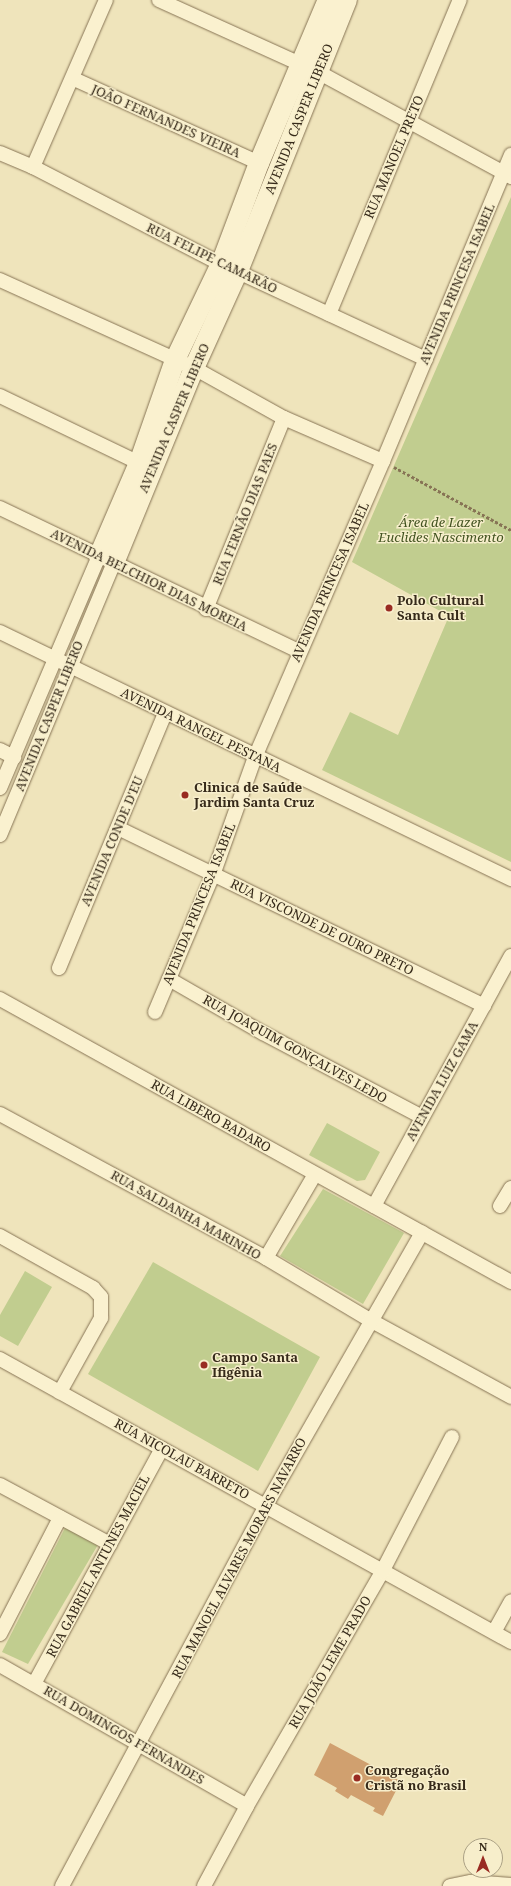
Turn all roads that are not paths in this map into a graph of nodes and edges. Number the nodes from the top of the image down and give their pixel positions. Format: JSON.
{"nodes":[{"id":1,"x":106,"y":0,"type":"edge"},
{"id":2,"x":159,"y":0,"type":"edge"},
{"id":3,"x":328,"y":0,"type":"edge"},
{"id":4,"x":347,"y":0,"type":"edge"},
{"id":5,"x":460,"y":0,"type":"edge"},
{"id":6,"x":310,"y":69,"type":"junction"},
{"id":7,"x":74,"y":79,"type":"junction"},
{"id":8,"x":408,"y":122,"type":"junction"},
{"id":9,"x":0,"y":153,"type":"edge"},
{"id":10,"x":511,"y":155,"type":"edge"},
{"id":11,"x":259,"y":163,"type":"junction"},
{"id":12,"x":33,"y":167,"type":"junction"},
{"id":13,"x":507,"y":175,"type":"edge"},
{"id":14,"x":229,"y":268,"type":"junction"},
{"id":15,"x":0,"y":280,"type":"edge"},
{"id":16,"x":329,"y":314,"type":"junction"},
{"id":17,"x":426,"y":359,"type":"junction"},
{"id":18,"x":175,"y":360,"type":"junction"},
{"id":19,"x":194,"y":368,"type":"junction"},
{"id":20,"x":0,"y":396,"type":"edge"},
{"id":21,"x":284,"y":418,"type":"junction"},
{"id":22,"x":383,"y":461,"type":"junction"},
{"id":23,"x":139,"y":462,"type":"junction"},
{"id":24,"x":0,"y":508,"type":"edge"},
{"id":25,"x":106,"y":560,"type":"junction"},
{"id":26,"x":206,"y":609,"type":"junction"},
{"id":27,"x":0,"y":632,"type":"edge"},
{"id":28,"x":299,"y":651,"type":"junction"},
{"id":29,"x":56,"y":658,"type":"junction"},
{"id":30,"x":70,"y":665,"type":"junction"},
{"id":31,"x":165,"y":713,"type":"junction"},
{"id":32,"x":0,"y":750,"type":"edge"},
{"id":33,"x":14,"y":757,"type":"junction"},
{"id":34,"x":255,"y":757,"type":"junction"},
{"id":35,"x":0,"y":788,"type":"edge"},
{"id":36,"x":118,"y":828,"type":"junction"},
{"id":37,"x":0,"y":834,"type":"edge"},
{"id":38,"x":213,"y":875,"type":"junction"},
{"id":39,"x":511,"y":879,"type":"edge"},
{"id":40,"x":511,"y":956,"type":"edge"},
{"id":41,"x":59,"y":968,"type":"dead end"},
{"id":42,"x":169,"y":979,"type":"junction"},
{"id":43,"x":0,"y":999,"type":"edge"},
{"id":44,"x":484,"y":1006,"type":"junction"},
{"id":45,"x":155,"y":1012,"type":"dead end"},
{"id":46,"x":0,"y":1114,"type":"edge"},
{"id":47,"x":422,"y":1117,"type":"junction"},
{"id":48,"x":314,"y":1174,"type":"junction"},
{"id":49,"x":511,"y":1188,"type":"edge"},
{"id":50,"x":374,"y":1206,"type":"junction"},
{"id":51,"x":500,"y":1206,"type":"dead end"},
{"id":52,"x":422,"y":1233,"type":"junction"},
{"id":53,"x":0,"y":1236,"type":"edge"},
{"id":54,"x":266,"y":1258,"type":"junction"},
{"id":55,"x":511,"y":1282,"type":"edge"},
{"id":56,"x":370,"y":1320,"type":"junction"},
{"id":57,"x":0,"y":1359,"type":"edge"},
{"id":58,"x":60,"y":1392,"type":"junction"},
{"id":59,"x":511,"y":1398,"type":"edge"},
{"id":60,"x":452,"y":1437,"type":"dead end"},
{"id":61,"x":162,"y":1448,"type":"junction"},
{"id":62,"x":0,"y":1485,"type":"edge"},
{"id":63,"x":266,"y":1505,"type":"junction"},
{"id":64,"x":60,"y":1518,"type":"junction"},
{"id":65,"x":110,"y":1544,"type":"junction"},
{"id":66,"x":382,"y":1572,"type":"junction"},
{"id":67,"x":511,"y":1601,"type":"edge"},
{"id":68,"x":494,"y":1632,"type":"junction"},
{"id":69,"x":0,"y":1634,"type":"edge"},
{"id":70,"x":511,"y":1642,"type":"edge"},
{"id":71,"x":0,"y":1665,"type":"edge"},
{"id":72,"x":34,"y":1684,"type":"junction"},
{"id":73,"x":138,"y":1745,"type":"junction"},
{"id":74,"x":247,"y":1806,"type":"junction"},
{"id":75,"x":511,"y":1885,"type":"edge"},
{"id":76,"x":62,"y":1886,"type":"edge"},
{"id":77,"x":204,"y":1886,"type":"edge"},
{"id":78,"x":450,"y":1886,"type":"edge"}],
"edges":[{"from":1,"to":7,"type":"street"},
{"from":2,"to":6,"type":"street"},
{"from":3,"to":6,"type":"street","name":"AVENIDA CASPER LIBERO"},
{"from":4,"to":6,"type":"street","name":"AVENIDA CASPER LIBERO"},
{"from":5,"to":8,"type":"street","name":"RUA MANOEL PRETO"},
{"from":6,"to":8,"type":"street"},
{"from":6,"to":11,"type":"street","name":"AVENIDA CASPER LIBERO"},
{"from":6,"to":14,"type":"street","name":"AVENIDA CASPER LIBERO"},
{"from":7,"to":11,"type":"street","name":"JOÃO FERNANDES VIEIRA"},
{"from":7,"to":12,"type":"street"},
{"from":8,"to":13,"type":"street"},
{"from":8,"to":16,"type":"street","name":"RUA MANOEL PRETO"},
{"from":9,"to":12,"type":"street","name":"RUA FELIPE CAMARÃO"},
{"from":10,"to":13,"type":"street","name":"AVENIDA PRINCESA ISABEL"},
{"from":11,"to":14,"type":"street","name":"AVENIDA CASPER LIBERO"},
{"from":12,"to":14,"type":"street","name":"RUA FELIPE CAMARÃO"},
{"from":13,"to":17,"type":"street","name":"AVENIDA PRINCESA ISABEL"},
{"from":14,"to":16,"type":"street","name":"RUA FELIPE CAMARÃO"},
{"from":14,"to":18,"type":"street","name":"AVENIDA CASPER LIBERO"},
{"from":14,"to":19,"type":"street","name":"AVENIDA CASPER LIBERO"},
{"from":15,"to":18,"type":"street"},
{"from":16,"to":17,"type":"street","name":"RUA FELIPE CAMARÃO"},
{"from":17,"to":22,"type":"street","name":"AVENIDA PRINCESA ISABEL"},
{"from":18,"to":19,"type":"street"},
{"from":18,"to":23,"type":"street","name":"AVENIDA CASPER LIBERO"},
{"from":19,"to":21,"type":"street"},
{"from":19,"to":25,"type":"street","name":"AVENIDA CASPER LIBERO"},
{"from":20,"to":23,"type":"street"},
{"from":21,"to":22,"type":"street"},
{"from":21,"to":26,"type":"street","name":"RUA FERNÃO DIAS PAES"},
{"from":22,"to":28,"type":"street","name":"AVENIDA PRINCESA ISABEL"},
{"from":23,"to":25,"type":"street","name":"AVENIDA CASPER LIBERO"},
{"from":24,"to":25,"type":"street","name":"AVENIDA BELCHIOR DIAS MOREIA"},
{"from":25,"to":26,"type":"street","name":"AVENIDA BELCHIOR DIAS MOREIA"},
{"from":25,"to":29,"type":"street","name":"AVENIDA CASPER LIBERO"},
{"from":25,"to":30,"type":"street","name":"AVENIDA CASPER LIBERO"},
{"from":26,"to":28,"type":"street","name":"AVENIDA BELCHIOR DIAS MOREIA"},
{"from":27,"to":29,"type":"street","name":"AVENIDA RANGEL PESTANA"},
{"from":28,"to":34,"type":"street","name":"AVENIDA PRINCESA ISABEL"},
{"from":29,"to":30,"type":"street","name":"AVENIDA RANGEL PESTANA"},
{"from":29,"to":33,"type":"street","name":"AVENIDA CASPER LIBERO"},
{"from":30,"to":31,"type":"street","name":"AVENIDA RANGEL PESTANA"},
{"from":30,"to":37,"type":"street","name":"AVENIDA CASPER LIBERO"},
{"from":31,"to":34,"type":"street","name":"AVENIDA RANGEL PESTANA"},
{"from":31,"to":36,"type":"street","name":"AVENIDA CONDE D'EU"},
{"from":32,"to":33,"type":"street"},
{"from":33,"to":35,"type":"street","name":"AVENIDA CASPER LIBERO"},
{"from":34,"to":38,"type":"street","name":"AVENIDA PRINCESA ISABEL"},
{"from":34,"to":39,"type":"street","name":"AVENIDA RANGEL PESTANA"},
{"from":36,"to":38,"type":"street","name":"RUA VISCONDE DE OURO PRETO"},
{"from":36,"to":41,"type":"street","name":"AVENIDA CONDE D'EU"},
{"from":38,"to":42,"type":"street","name":"AVENIDA PRINCESA ISABEL"},
{"from":38,"to":44,"type":"street","name":"RUA VISCONDE DE OURO PRETO"},
{"from":40,"to":44,"type":"street","name":"AVENIDA LUIZ GAMA"},
{"from":42,"to":45,"type":"street","name":"AVENIDA PRINCESA ISABEL"},
{"from":42,"to":47,"type":"street","name":"RUA JOAQUIM GONÇALVES LEDO"},
{"from":43,"to":48,"type":"street","name":"RUA LIBERO BADARO"},
{"from":44,"to":47,"type":"street","name":"AVENIDA LUIZ GAMA"},
{"from":46,"to":54,"type":"street","name":"RUA SALDANHA MARINHO"},
{"from":47,"to":50,"type":"street","name":"AVENIDA LUIZ GAMA"},
{"from":48,"to":50,"type":"street","name":"RUA LIBERO BADARO"},
{"from":48,"to":54,"type":"street"},
{"from":49,"to":51,"type":"street"},
{"from":50,"to":52,"type":"street","name":"RUA LIBERO BADARO"},
{"from":52,"to":55,"type":"street","name":"RUA LIBERO BADARO"},
{"from":52,"to":56,"type":"street","name":"RUA MANOEL ALVARES MORAES NAVARRO"},
{"from":53,"to":58,"type":"street"},
{"from":54,"to":56,"type":"street","name":"RUA SALDANHA MARINHO"},
{"from":56,"to":59,"type":"street","name":"RUA SALDANHA MARINHO"},
{"from":56,"to":63,"type":"street","name":"RUA MANOEL ALVARES MORAES NAVARRO"},
{"from":57,"to":58,"type":"street","name":"RUA NICOLAU BARRETO"},
{"from":58,"to":61,"type":"street","name":"RUA NICOLAU BARRETO"},
{"from":60,"to":66,"type":"street","name":"RUA JOÃO LEME PRADO"},
{"from":61,"to":63,"type":"street","name":"RUA NICOLAU BARRETO"},
{"from":61,"to":65,"type":"street","name":"RUA GABRIEL ANTUNES MACIEL"},
{"from":62,"to":64,"type":"street"},
{"from":63,"to":66,"type":"street","name":"RUA NICOLAU BARRETO"},
{"from":63,"to":73,"type":"street","name":"RUA MANOEL ALVARES MORAES NAVARRO"},
{"from":64,"to":65,"type":"street"},
{"from":64,"to":69,"type":"street"},
{"from":65,"to":72,"type":"street","name":"RUA GABRIEL ANTUNES MACIEL"},
{"from":66,"to":68,"type":"street","name":"RUA NICOLAU BARRETO"},
{"from":66,"to":74,"type":"street","name":"RUA JOÃO LEME PRADO"},
{"from":67,"to":68,"type":"street"},
{"from":68,"to":70,"type":"street","name":"RUA NICOLAU BARRETO"},
{"from":71,"to":72,"type":"street","name":"RUA DOMINGOS FERNANDES"},
{"from":72,"to":73,"type":"street","name":"RUA DOMINGOS FERNANDES"},
{"from":73,"to":74,"type":"street","name":"RUA DOMINGOS FERNANDES"},
{"from":73,"to":76,"type":"street","name":"RUA MANOEL ALVARES MORAES NAVARRO"},
{"from":74,"to":77,"type":"street","name":"RUA JOÃO LEME PRADO"},
{"from":75,"to":78,"type":"street"}]}
